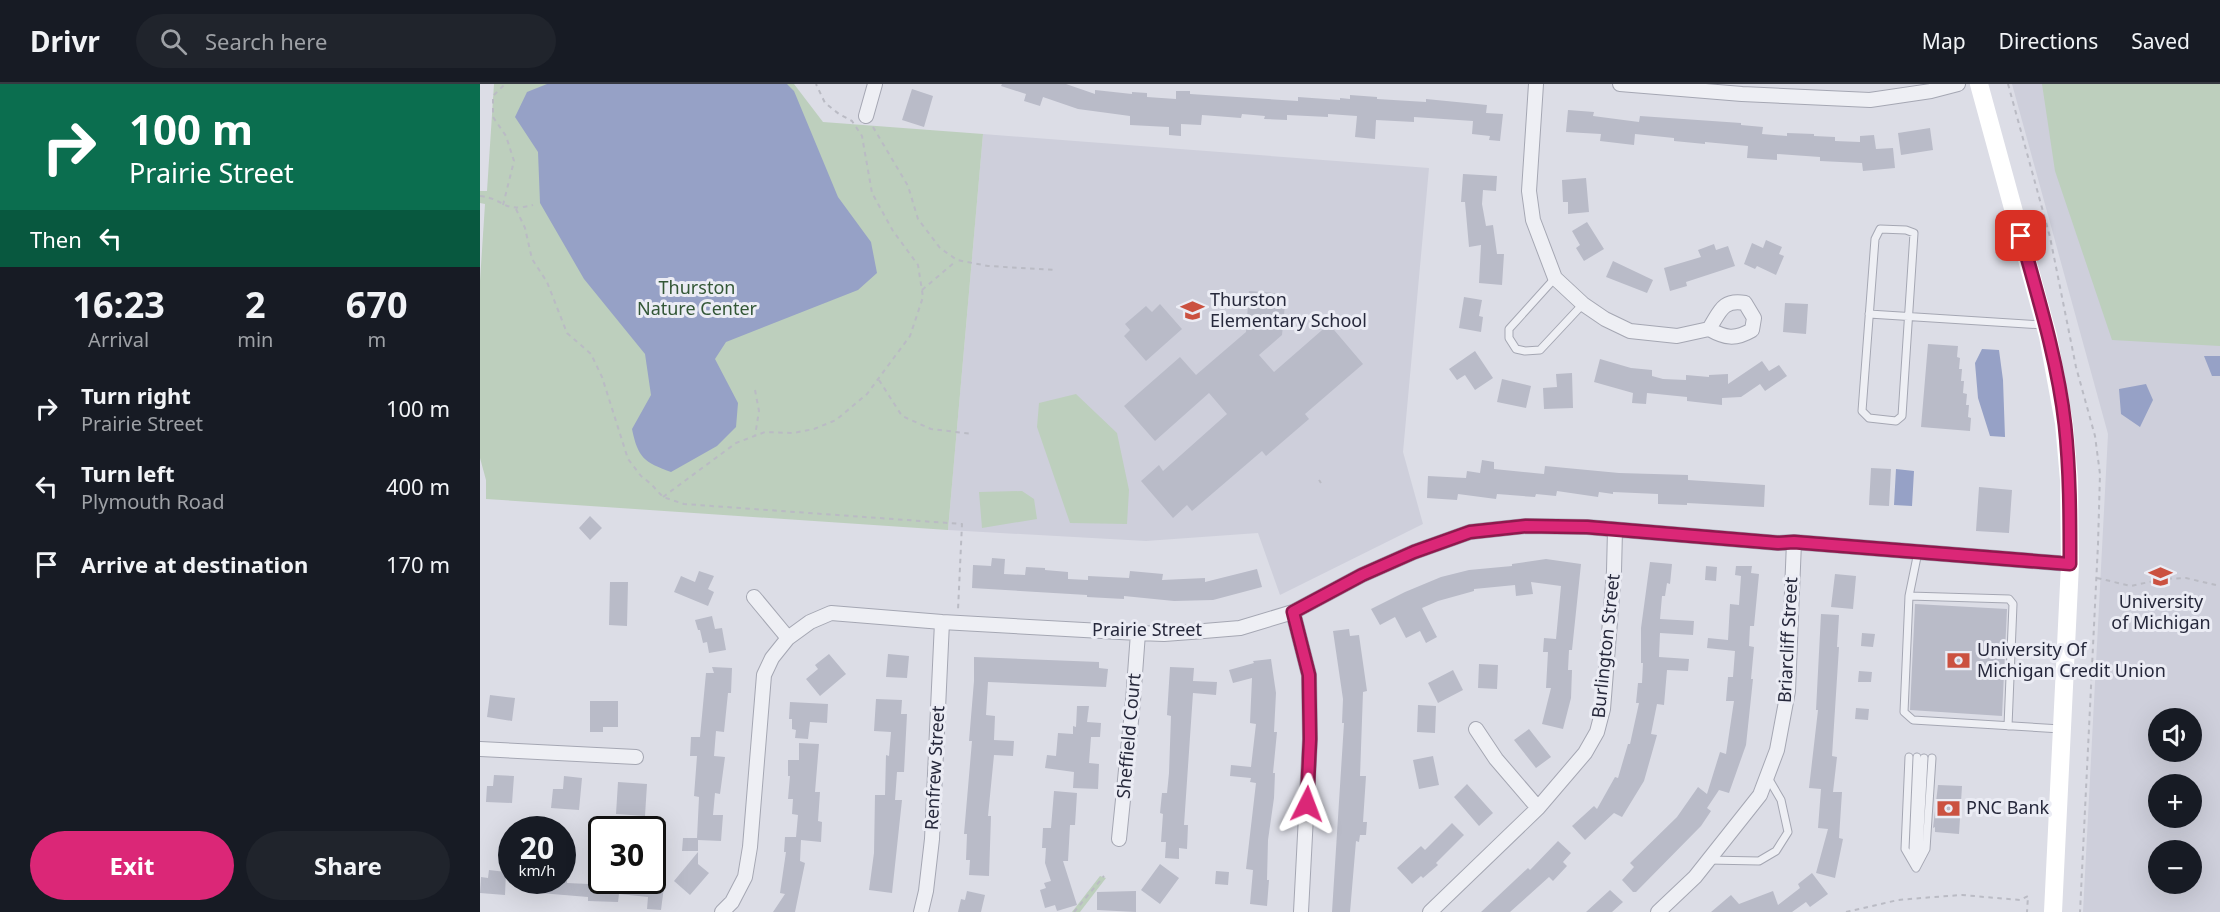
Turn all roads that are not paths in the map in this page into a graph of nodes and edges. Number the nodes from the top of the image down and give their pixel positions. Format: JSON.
{"nodes":[{"id":1,"x":875,"y":84,"type":"edge"},
{"id":2,"x":1536,"y":84,"type":"edge"},
{"id":3,"x":1620,"y":84,"type":"edge"},
{"id":4,"x":1978,"y":84,"type":"edge"},
{"id":5,"x":1949,"y":85,"type":"edge"},
{"id":6,"x":1742,"y":89,"type":"edge"},
{"id":7,"x":866,"y":116,"type":"road end"},
{"id":8,"x":1555,"y":278,"type":"junction"},
{"id":9,"x":1583,"y":304,"type":"junction"},
{"id":10,"x":1869,"y":314,"type":"junction"},
{"id":11,"x":1909,"y":316,"type":"junction"},
{"id":12,"x":2045,"y":326,"type":"junction"},
{"id":13,"x":1708,"y":329,"type":"dead end"},
{"id":14,"x":1615,"y":530,"type":"junction"},
{"id":15,"x":1794,"y":542,"type":"junction"},
{"id":16,"x":1918,"y":552,"type":"junction"},
{"id":17,"x":2070,"y":564,"type":"junction"},
{"id":18,"x":1909,"y":596,"type":"junction"},
{"id":19,"x":754,"y":597,"type":"dead end"},
{"id":20,"x":1293,"y":612,"type":"junction"},
{"id":21,"x":942,"y":622,"type":"junction"},
{"id":22,"x":1138,"y":633,"type":"junction"},
{"id":23,"x":788,"y":638,"type":"junction"},
{"id":24,"x":2007,"y":726,"type":"junction"},
{"id":25,"x":1476,"y":729,"type":"dead end"},
{"id":26,"x":2062,"y":729,"type":"junction"},
{"id":27,"x":480,"y":749,"type":"edge"},
{"id":28,"x":636,"y":757,"type":"dead end"},
{"id":29,"x":1909,"y":757,"type":"dead end"},
{"id":30,"x":1924,"y":758,"type":"dead end"},
{"id":31,"x":1767,"y":776,"type":"junction"},
{"id":32,"x":1538,"y":808,"type":"junction"},
{"id":33,"x":1119,"y":839,"type":"dead end"},
{"id":34,"x":1708,"y":860,"type":"junction"},
{"id":35,"x":722,"y":912,"type":"edge"},
{"id":36,"x":921,"y":912,"type":"edge"},
{"id":37,"x":1301,"y":912,"type":"edge"},
{"id":38,"x":1430,"y":912,"type":"edge"},
{"id":39,"x":1658,"y":912,"type":"edge"},
{"id":40,"x":2053,"y":912,"type":"edge"}],
"edges":[{"from":1,"to":7,"type":"street"},
{"from":2,"to":8,"type":"street"},
{"from":3,"to":6,"type":"street"},
{"from":4,"to":12,"type":"main road"},
{"from":5,"to":6,"type":"street"},
{"from":8,"to":9,"type":"street"},
{"from":8,"to":9,"type":"lane"},
{"from":9,"to":13,"type":"street"},
{"from":10,"to":11,"type":"lane"},
{"from":10,"to":11,"type":"lane"},
{"from":10,"to":11,"type":"lane"},
{"from":11,"to":12,"type":"lane"},
{"from":12,"to":17,"type":"main road"},
{"from":14,"to":15,"type":"street","name":"Prairie Street"},
{"from":14,"to":20,"type":"street","name":"Prairie Street"},
{"from":14,"to":32,"type":"street","name":"Burlington Street"},
{"from":15,"to":16,"type":"street","name":"Prairie Street"},
{"from":15,"to":31,"type":"street","name":"Briarcliff Street"},
{"from":16,"to":17,"type":"street","name":"Prairie Street"},
{"from":16,"to":18,"type":"lane"},
{"from":17,"to":26,"type":"main road"},
{"from":18,"to":24,"type":"lane"},
{"from":18,"to":24,"type":"lane"},
{"from":19,"to":23,"type":"street"},
{"from":20,"to":22,"type":"street","name":"Prairie Street"},
{"from":20,"to":37,"type":"street"},
{"from":21,"to":22,"type":"street","name":"Prairie Street"},
{"from":21,"to":23,"type":"street","name":"Prairie Street"},
{"from":21,"to":36,"type":"street","name":"Renfrew Street"},
{"from":22,"to":33,"type":"street","name":"Sheffield Court"},
{"from":23,"to":35,"type":"street","name":"Prairie Street"},
{"from":24,"to":26,"type":"lane"},
{"from":25,"to":32,"type":"street"},
{"from":26,"to":40,"type":"main road"},
{"from":27,"to":28,"type":"street"},
{"from":29,"to":30,"type":"lane"},
{"from":31,"to":34,"type":"street","name":"Briarcliff Street"},
{"from":31,"to":34,"type":"lane"},
{"from":32,"to":38,"type":"street","name":"Burlington Street"},
{"from":34,"to":39,"type":"street","name":"Briarcliff Street"}]}
